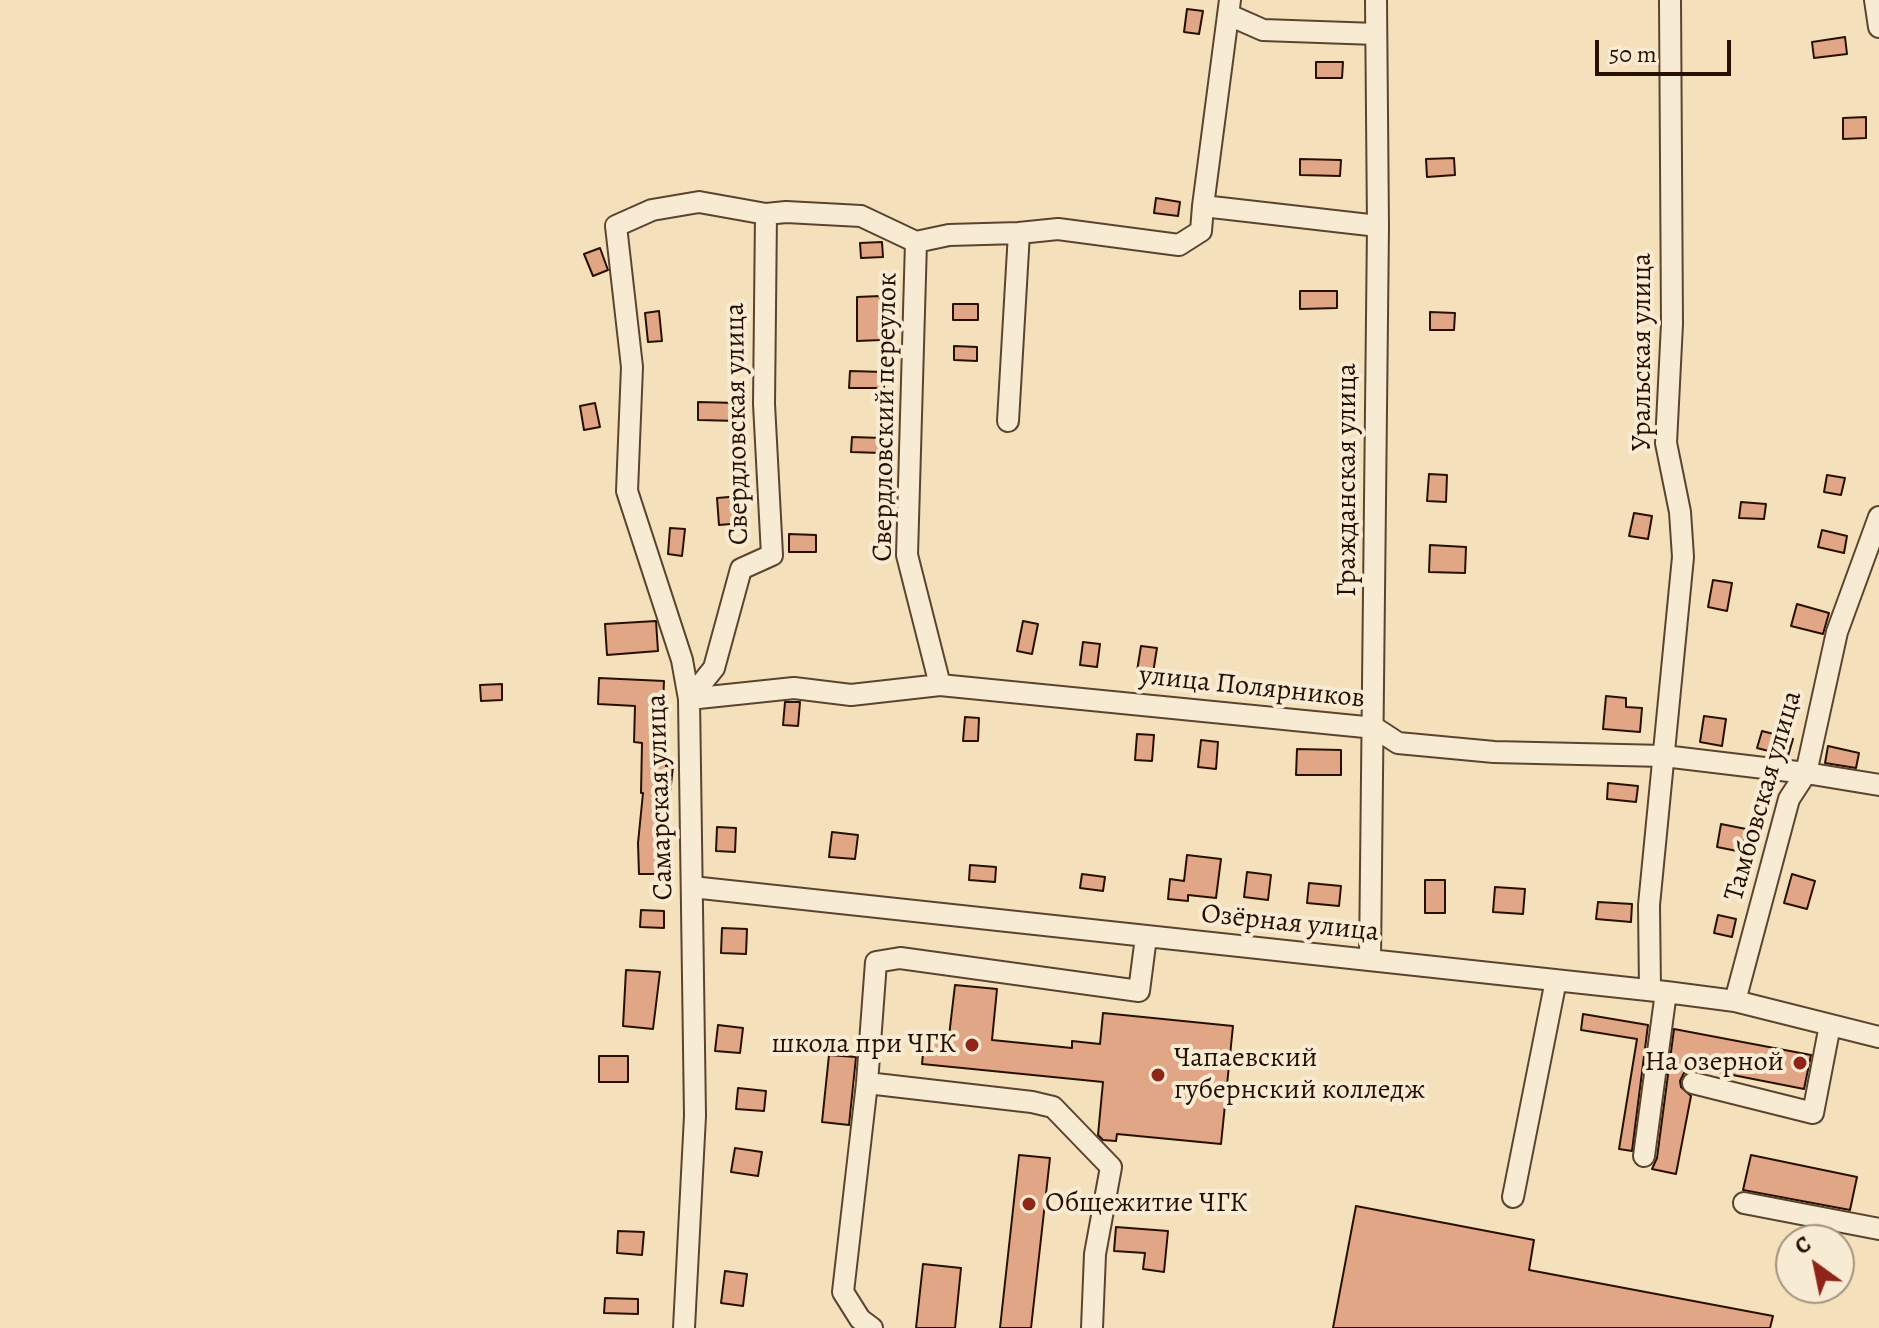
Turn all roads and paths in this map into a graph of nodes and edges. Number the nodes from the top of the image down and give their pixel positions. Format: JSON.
{"nodes":[{"id":1,"x":1376,"y":0,"type":"edge"},
{"id":2,"x":1670,"y":0,"type":"edge"},
{"id":3,"x":1875,"y":0,"type":"edge"},
{"id":4,"x":1230,"y":8,"type":"edge"},
{"id":5,"x":1879,"y":27,"type":"edge"},
{"id":6,"x":1376,"y":34,"type":"junction"},
{"id":7,"x":1203,"y":206,"type":"junction"},
{"id":8,"x":766,"y":214,"type":"junction"},
{"id":9,"x":1378,"y":226,"type":"junction"},
{"id":10,"x":1019,"y":233,"type":"junction"},
{"id":11,"x":916,"y":242,"type":"junction"},
{"id":12,"x":1008,"y":421,"type":"dead end"},
{"id":13,"x":1879,"y":517,"type":"edge"},
{"id":14,"x":940,"y":685,"type":"junction"},
{"id":15,"x":689,"y":699,"type":"junction"},
{"id":16,"x":1375,"y":728,"type":"junction"},
{"id":17,"x":1664,"y":756,"type":"junction"},
{"id":18,"x":1806,"y":773,"type":"junction"},
{"id":19,"x":1879,"y":785,"type":"edge"},
{"id":20,"x":692,"y":887,"type":"junction"},
{"id":21,"x":1146,"y":937,"type":"junction"},
{"id":22,"x":1370,"y":960,"type":"junction"},
{"id":23,"x":1556,"y":980,"type":"junction"},
{"id":24,"x":1658,"y":991,"type":"junction"},
{"id":25,"x":1735,"y":1001,"type":"junction"},
{"id":26,"x":1830,"y":1025,"type":"junction"},
{"id":27,"x":1879,"y":1037,"type":"edge"},
{"id":28,"x":867,"y":1083,"type":"junction"},
{"id":29,"x":1693,"y":1083,"type":"dead end"},
{"id":30,"x":1644,"y":1156,"type":"dead end"},
{"id":31,"x":1513,"y":1197,"type":"dead end"},
{"id":32,"x":1744,"y":1203,"type":"dead end"},
{"id":33,"x":1879,"y":1229,"type":"edge"},
{"id":34,"x":684,"y":1328,"type":"edge"},
{"id":35,"x":872,"y":1328,"type":"edge"},
{"id":36,"x":1092,"y":1328,"type":"edge"}],
"edges":[{"from":1,"to":6,"type":"street","name":"Гражданская улица"},
{"from":2,"to":17,"type":"street","name":"Уральская улица"},
{"from":3,"to":5,"type":"street"},
{"from":4,"to":6,"type":"street"},
{"from":4,"to":7,"type":"street"},
{"from":6,"to":9,"type":"street","name":"Гражданская улица"},
{"from":7,"to":9,"type":"street"},
{"from":7,"to":10,"type":"street"},
{"from":8,"to":11,"type":"street"},
{"from":8,"to":15,"type":"street","name":"Свердловская улица"},
{"from":8,"to":15,"type":"street","name":"Самарская улица"},
{"from":9,"to":16,"type":"street","name":"Гражданская улица"},
{"from":10,"to":11,"type":"street"},
{"from":10,"to":12,"type":"street"},
{"from":11,"to":14,"type":"street","name":"Свердловский переулок"},
{"from":13,"to":18,"type":"street","name":"Тамбовская улица"},
{"from":14,"to":15,"type":"street","name":"улица Полярников"},
{"from":14,"to":16,"type":"street","name":"улица Полярников"},
{"from":15,"to":20,"type":"street","name":"Самарская улица"},
{"from":16,"to":17,"type":"street","name":"улица Полярников"},
{"from":16,"to":22,"type":"street","name":"Гражданская улица"},
{"from":17,"to":18,"type":"street","name":"улица Полярников"},
{"from":17,"to":24,"type":"street","name":"Уральская улица"},
{"from":18,"to":19,"type":"street","name":"улица Полярников"},
{"from":18,"to":25,"type":"street","name":"Тамбовская улица"},
{"from":20,"to":21,"type":"street","name":"Озёрная улица"},
{"from":20,"to":34,"type":"street","name":"Самарская улица"},
{"from":21,"to":22,"type":"street","name":"Озёрная улица"},
{"from":21,"to":28,"type":"street"},
{"from":22,"to":23,"type":"street","name":"Озёрная улица"},
{"from":23,"to":24,"type":"street","name":"Озёрная улица"},
{"from":23,"to":31,"type":"street"},
{"from":24,"to":25,"type":"street","name":"Озёрная улица"},
{"from":24,"to":30,"type":"street","name":"Уральская улица"},
{"from":25,"to":26,"type":"street","name":"Озёрная улица"},
{"from":26,"to":27,"type":"street","name":"Озёрная улица"},
{"from":26,"to":29,"type":"street"},
{"from":28,"to":35,"type":"street"},
{"from":28,"to":36,"type":"street"},
{"from":32,"to":33,"type":"street"}]}
